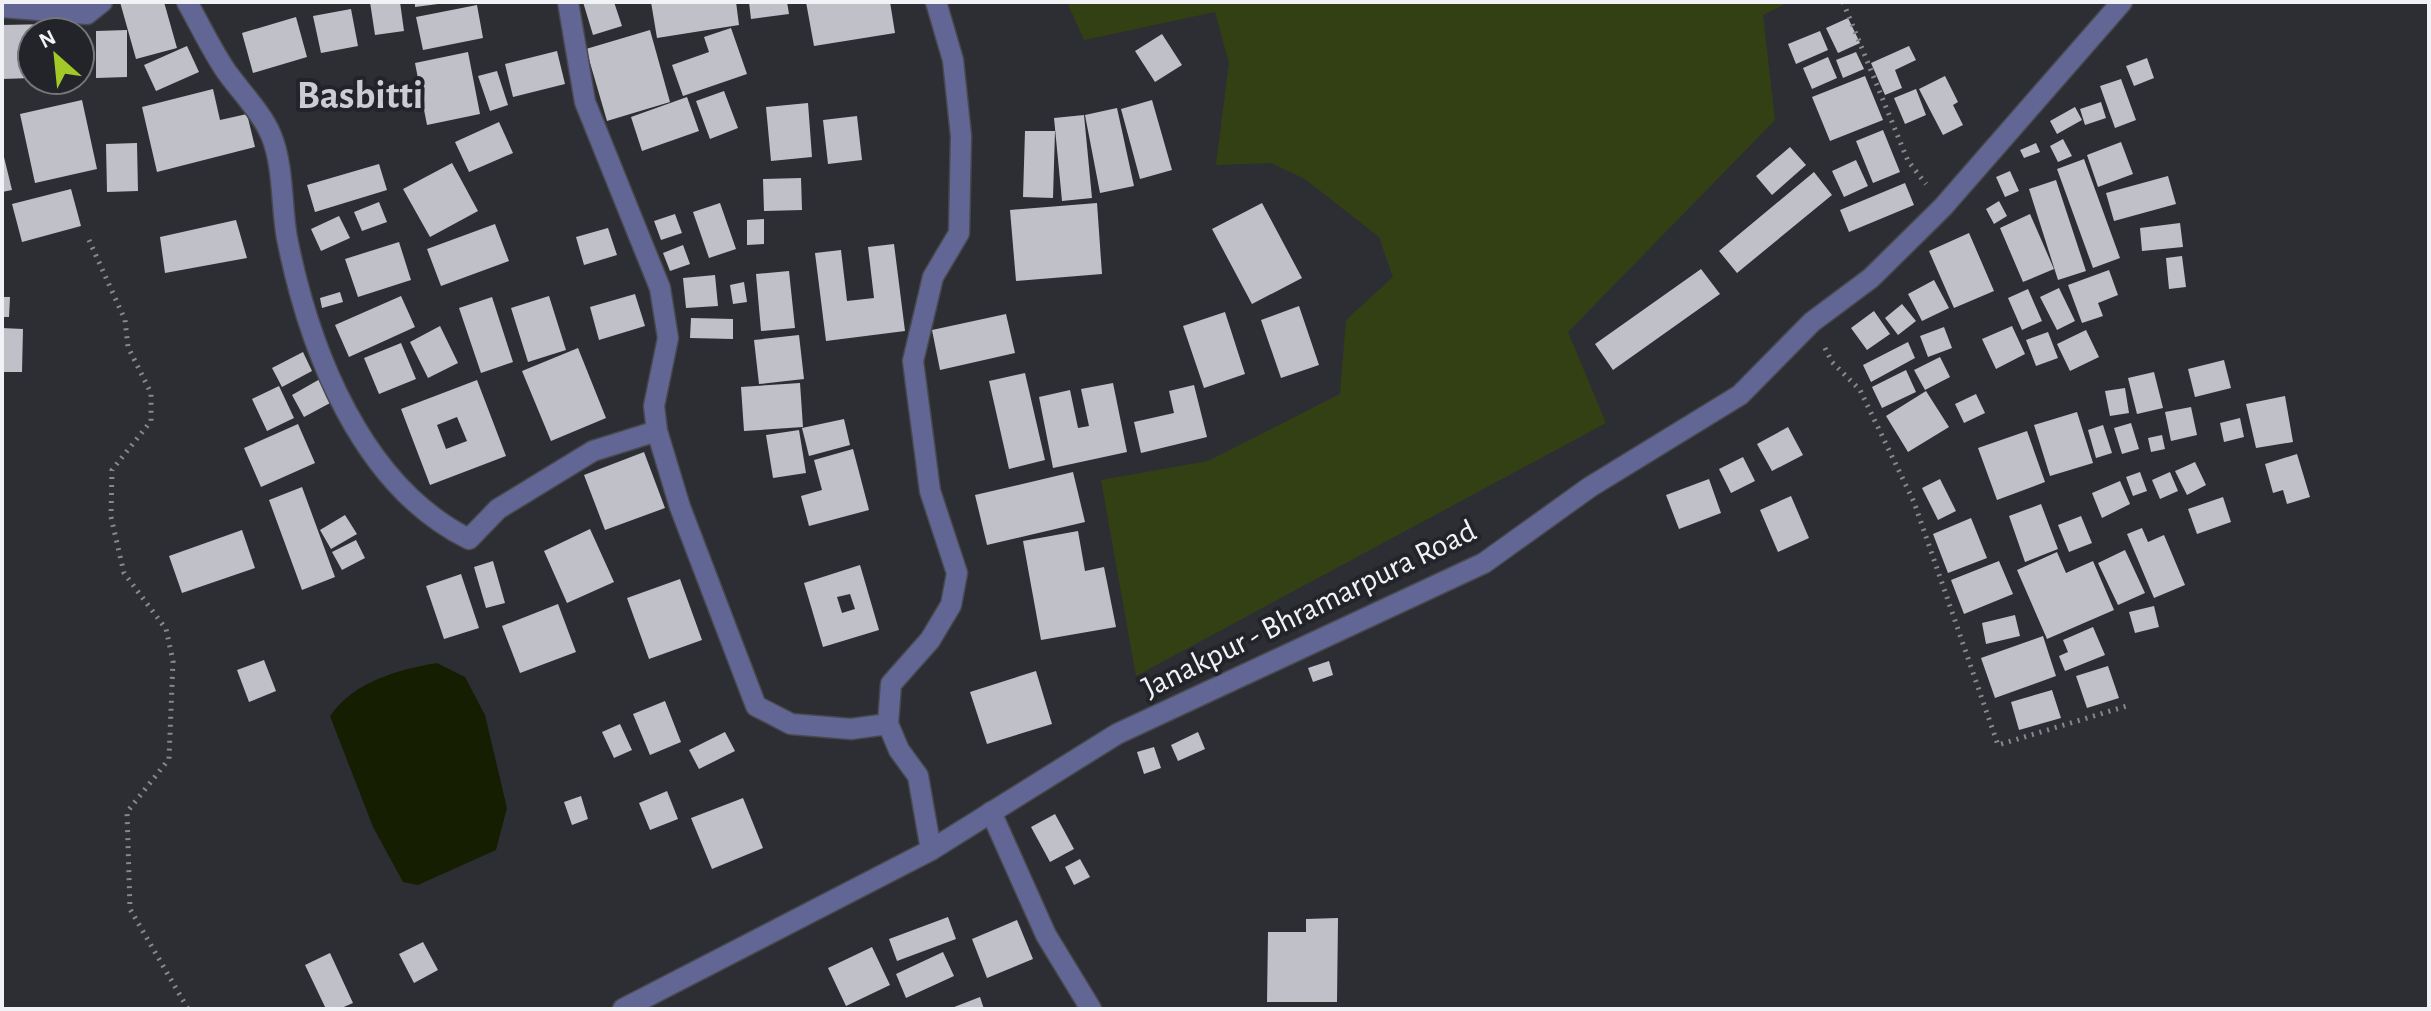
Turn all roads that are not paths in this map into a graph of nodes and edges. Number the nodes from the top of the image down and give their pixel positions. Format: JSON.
{"nodes":[{"id":1,"x":102,"y":2,"type":"edge"},
{"id":2,"x":187,"y":2,"type":"edge"},
{"id":3,"x":568,"y":2,"type":"edge"},
{"id":4,"x":936,"y":2,"type":"edge"},
{"id":5,"x":2122,"y":2,"type":"edge"},
{"id":6,"x":2,"y":7,"type":"edge"},
{"id":7,"x":657,"y":431,"type":"junction"},
{"id":8,"x":888,"y":724,"type":"junction"},
{"id":9,"x":991,"y":812,"type":"junction"},
{"id":10,"x":931,"y":850,"type":"junction"},
{"id":11,"x":623,"y":1009,"type":"edge"},
{"id":12,"x":1091,"y":1009,"type":"edge"}],
"edges":[{"from":1,"to":6,"type":"street"},
{"from":2,"to":7,"type":"street"},
{"from":3,"to":7,"type":"street"},
{"from":4,"to":8,"type":"street"},
{"from":5,"to":9,"type":"street","name":"Janakpur - Bhramarpura Road"},
{"from":7,"to":8,"type":"street"},
{"from":8,"to":10,"type":"street"},
{"from":9,"to":10,"type":"street","name":"Janakpur - Bhramarpura Road"},
{"from":9,"to":12,"type":"street"},
{"from":10,"to":11,"type":"street","name":"Janakpur - Bhramarpura Road"}]}
